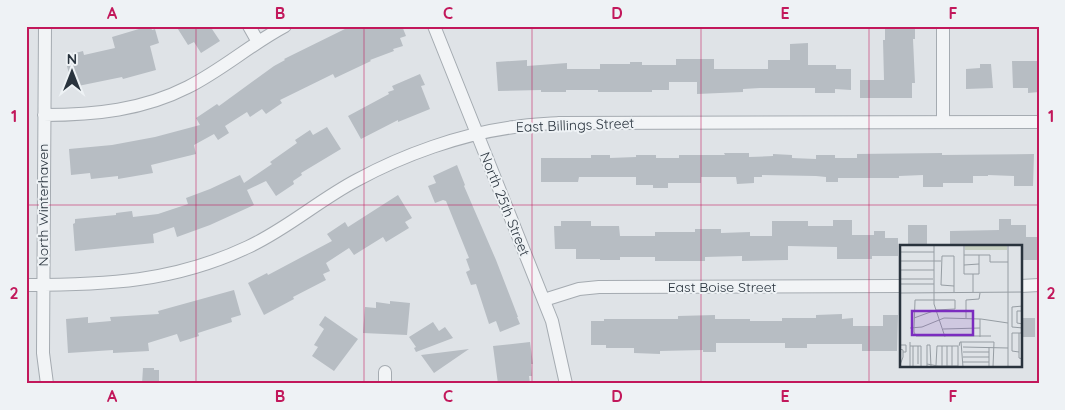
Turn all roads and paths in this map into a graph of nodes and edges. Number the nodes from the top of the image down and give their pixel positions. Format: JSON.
{"nodes":[{"id":1,"x":45,"y":26,"type":"edge"},
{"id":2,"x":248,"y":26,"type":"edge"},
{"id":3,"x":285,"y":26,"type":"edge"},
{"id":4,"x":434,"y":26,"type":"edge"},
{"id":5,"x":943,"y":26,"type":"edge"},
{"id":6,"x":258,"y":42,"type":"junction"},
{"id":7,"x":44,"y":115,"type":"junction"},
{"id":8,"x":943,"y":122,"type":"junction"},
{"id":9,"x":1039,"y":122,"type":"edge"},
{"id":10,"x":477,"y":134,"type":"junction"},
{"id":11,"x":26,"y":284,"type":"edge"},
{"id":12,"x":43,"y":285,"type":"junction"},
{"id":13,"x":900,"y":286,"type":"edge"},
{"id":14,"x":1022,"y":286,"type":"edge"},
{"id":15,"x":1039,"y":286,"type":"edge"},
{"id":16,"x":544,"y":300,"type":"junction"},
{"id":17,"x":47,"y":384,"type":"edge"},
{"id":18,"x":566,"y":384,"type":"edge"}],
"edges":[{"from":1,"to":7,"type":"street","name":"North Winterhaven"},
{"from":2,"to":6,"type":"street"},
{"from":3,"to":6,"type":"street"},
{"from":4,"to":10,"type":"street","name":"North 25th Street"},
{"from":5,"to":8,"type":"street"},
{"from":6,"to":7,"type":"street"},
{"from":7,"to":12,"type":"street","name":"North Winterhaven"},
{"from":8,"to":9,"type":"street","name":"East Billings Street"},
{"from":8,"to":10,"type":"street","name":"East Billings Street"},
{"from":10,"to":12,"type":"street","name":"East Billings Street"},
{"from":10,"to":16,"type":"street","name":"North 25th Street"},
{"from":11,"to":12,"type":"street","name":"East Billings Street"},
{"from":12,"to":17,"type":"street","name":"North Winterhaven"},
{"from":13,"to":16,"type":"street","name":"East Boise Street"},
{"from":14,"to":15,"type":"street"},
{"from":16,"to":18,"type":"street","name":"North 25th Street"}]}
